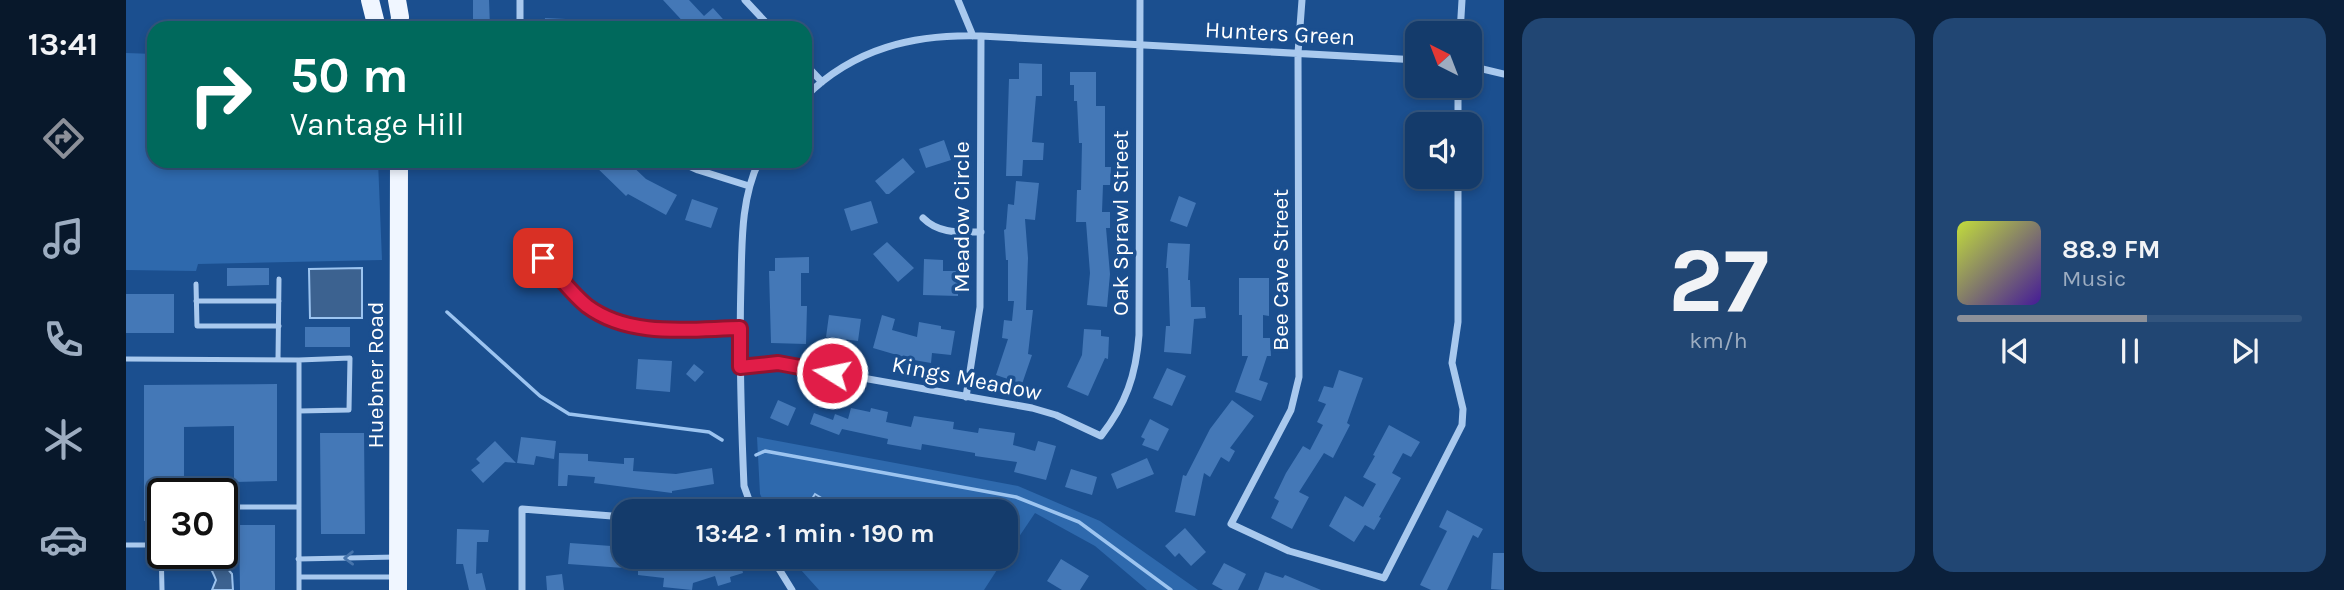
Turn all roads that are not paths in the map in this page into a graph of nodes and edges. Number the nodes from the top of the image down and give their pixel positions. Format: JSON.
{"nodes":[{"id":1,"x":370,"y":0,"type":"edge"},
{"id":2,"x":397,"y":0,"type":"edge"},
{"id":3,"x":520,"y":0,"type":"edge"},
{"id":4,"x":745,"y":0,"type":"edge"},
{"id":5,"x":958,"y":0,"type":"edge"},
{"id":6,"x":1140,"y":0,"type":"edge"},
{"id":7,"x":1302,"y":0,"type":"edge"},
{"id":8,"x":1462,"y":0,"type":"edge"},
{"id":9,"x":375,"y":21,"type":"edge"},
{"id":10,"x":400,"y":21,"type":"edge"},
{"id":11,"x":520,"y":21,"type":"edge"},
{"id":12,"x":764,"y":21,"type":"edge"},
{"id":13,"x":1461,"y":21,"type":"edge"},
{"id":14,"x":977,"y":36,"type":"junction"},
{"id":15,"x":1140,"y":44,"type":"junction"},
{"id":16,"x":1298,"y":53,"type":"junction"},
{"id":17,"x":1405,"y":59,"type":"edge"},
{"id":18,"x":1482,"y":69,"type":"edge"},
{"id":19,"x":812,"y":71,"type":"edge"},
{"id":20,"x":1504,"y":74,"type":"edge"},
{"id":21,"x":822,"y":82,"type":"junction"},
{"id":22,"x":812,"y":91,"type":"edge"},
{"id":23,"x":399,"y":168,"type":"edge"},
{"id":24,"x":694,"y":168,"type":"edge"},
{"id":25,"x":756,"y":168,"type":"edge"},
{"id":26,"x":749,"y":186,"type":"junction"},
{"id":27,"x":1458,"y":189,"type":"edge"},
{"id":28,"x":923,"y":218,"type":"dead end"},
{"id":29,"x":981,"y":232,"type":"junction"},
{"id":30,"x":526,"y":239,"type":"dead end"},
{"id":31,"x":279,"y":279,"type":"dead end"},
{"id":32,"x":196,"y":284,"type":"dead end"},
{"id":33,"x":196,"y":301,"type":"junction"},
{"id":34,"x":279,"y":301,"type":"junction"},
{"id":35,"x":279,"y":326,"type":"junction"},
{"id":36,"x":740,"y":328,"type":"junction"},
{"id":37,"x":126,"y":359,"type":"edge"},
{"id":38,"x":278,"y":359,"type":"junction"},
{"id":39,"x":299,"y":360,"type":"junction"},
{"id":40,"x":740,"y":367,"type":"junction"},
{"id":41,"x":967,"y":397,"type":"junction"},
{"id":42,"x":299,"y":411,"type":"junction"},
{"id":43,"x":1101,"y":436,"type":"joint"},
{"id":44,"x":748,"y":499,"type":"edge"},
{"id":45,"x":299,"y":506,"type":"junction"},
{"id":46,"x":240,"y":507,"type":"dead end"},
{"id":47,"x":612,"y":516,"type":"edge"},
{"id":48,"x":126,"y":545,"type":"edge"},
{"id":49,"x":399,"y":557,"type":"junction"},
{"id":50,"x":298,"y":559,"type":"junction"},
{"id":51,"x":779,"y":569,"type":"edge"},
{"id":52,"x":299,"y":577,"type":"junction"},
{"id":53,"x":398,"y":584,"type":"edge"},
{"id":54,"x":162,"y":590,"type":"edge"},
{"id":55,"x":299,"y":590,"type":"edge"},
{"id":56,"x":522,"y":590,"type":"edge"},
{"id":57,"x":792,"y":590,"type":"edge"}],
"edges":[{"from":1,"to":9,"type":"main road"},
{"from":2,"to":10,"type":"main road"},
{"from":3,"to":11,"type":"street"},
{"from":4,"to":12,"type":"street"},
{"from":5,"to":14,"type":"street","name":"Meadow Circle"},
{"from":6,"to":15,"type":"street","name":"Oak Sprawl Street"},
{"from":7,"to":16,"type":"street","name":"Bee Cave Street"},
{"from":8,"to":13,"type":"street"},
{"from":14,"to":15,"type":"street","name":"Hunters Green"},
{"from":14,"to":21,"type":"street","name":"Hunters Green"},
{"from":14,"to":29,"type":"street","name":"Meadow Circle"},
{"from":15,"to":16,"type":"street","name":"Hunters Green"},
{"from":15,"to":43,"type":"street","name":"Oak Sprawl Street"},
{"from":16,"to":17,"type":"street","name":"Hunters Green"},
{"from":16,"to":27,"type":"street","name":"Bee Cave Street"},
{"from":18,"to":20,"type":"street"},
{"from":19,"to":21,"type":"street"},
{"from":21,"to":22,"type":"street","name":"Hunters Green"},
{"from":23,"to":49,"type":"main road","name":"Huebner Road"},
{"from":24,"to":26,"type":"street"},
{"from":25,"to":26,"type":"street"},
{"from":26,"to":36,"type":"street"},
{"from":28,"to":29,"type":"street"},
{"from":29,"to":41,"type":"street","name":"Meadow Circle"},
{"from":30,"to":36,"type":"street"},
{"from":31,"to":34,"type":"lane"},
{"from":32,"to":33,"type":"lane"},
{"from":33,"to":34,"type":"lane"},
{"from":33,"to":35,"type":"lane"},
{"from":34,"to":35,"type":"lane"},
{"from":35,"to":38,"type":"lane"},
{"from":36,"to":40,"type":"street"},
{"from":37,"to":38,"type":"lane"},
{"from":38,"to":39,"type":"lane"},
{"from":39,"to":42,"type":"lane"},
{"from":39,"to":42,"type":"lane"},
{"from":40,"to":41,"type":"street","name":"Kings Meadow"},
{"from":40,"to":44,"type":"street"},
{"from":41,"to":43,"type":"street","name":"Kings Meadow"},
{"from":42,"to":45,"type":"lane"},
{"from":45,"to":46,"type":"lane"},
{"from":45,"to":50,"type":"lane"},
{"from":47,"to":56,"type":"street"},
{"from":48,"to":54,"type":"lane"},
{"from":49,"to":50,"type":"lane","one_way":true},
{"from":49,"to":53,"type":"main road","name":"Huebner Road"},
{"from":50,"to":52,"type":"lane"},
{"from":51,"to":57,"type":"street"},
{"from":52,"to":53,"type":"lane"},
{"from":52,"to":55,"type":"lane"}]}
